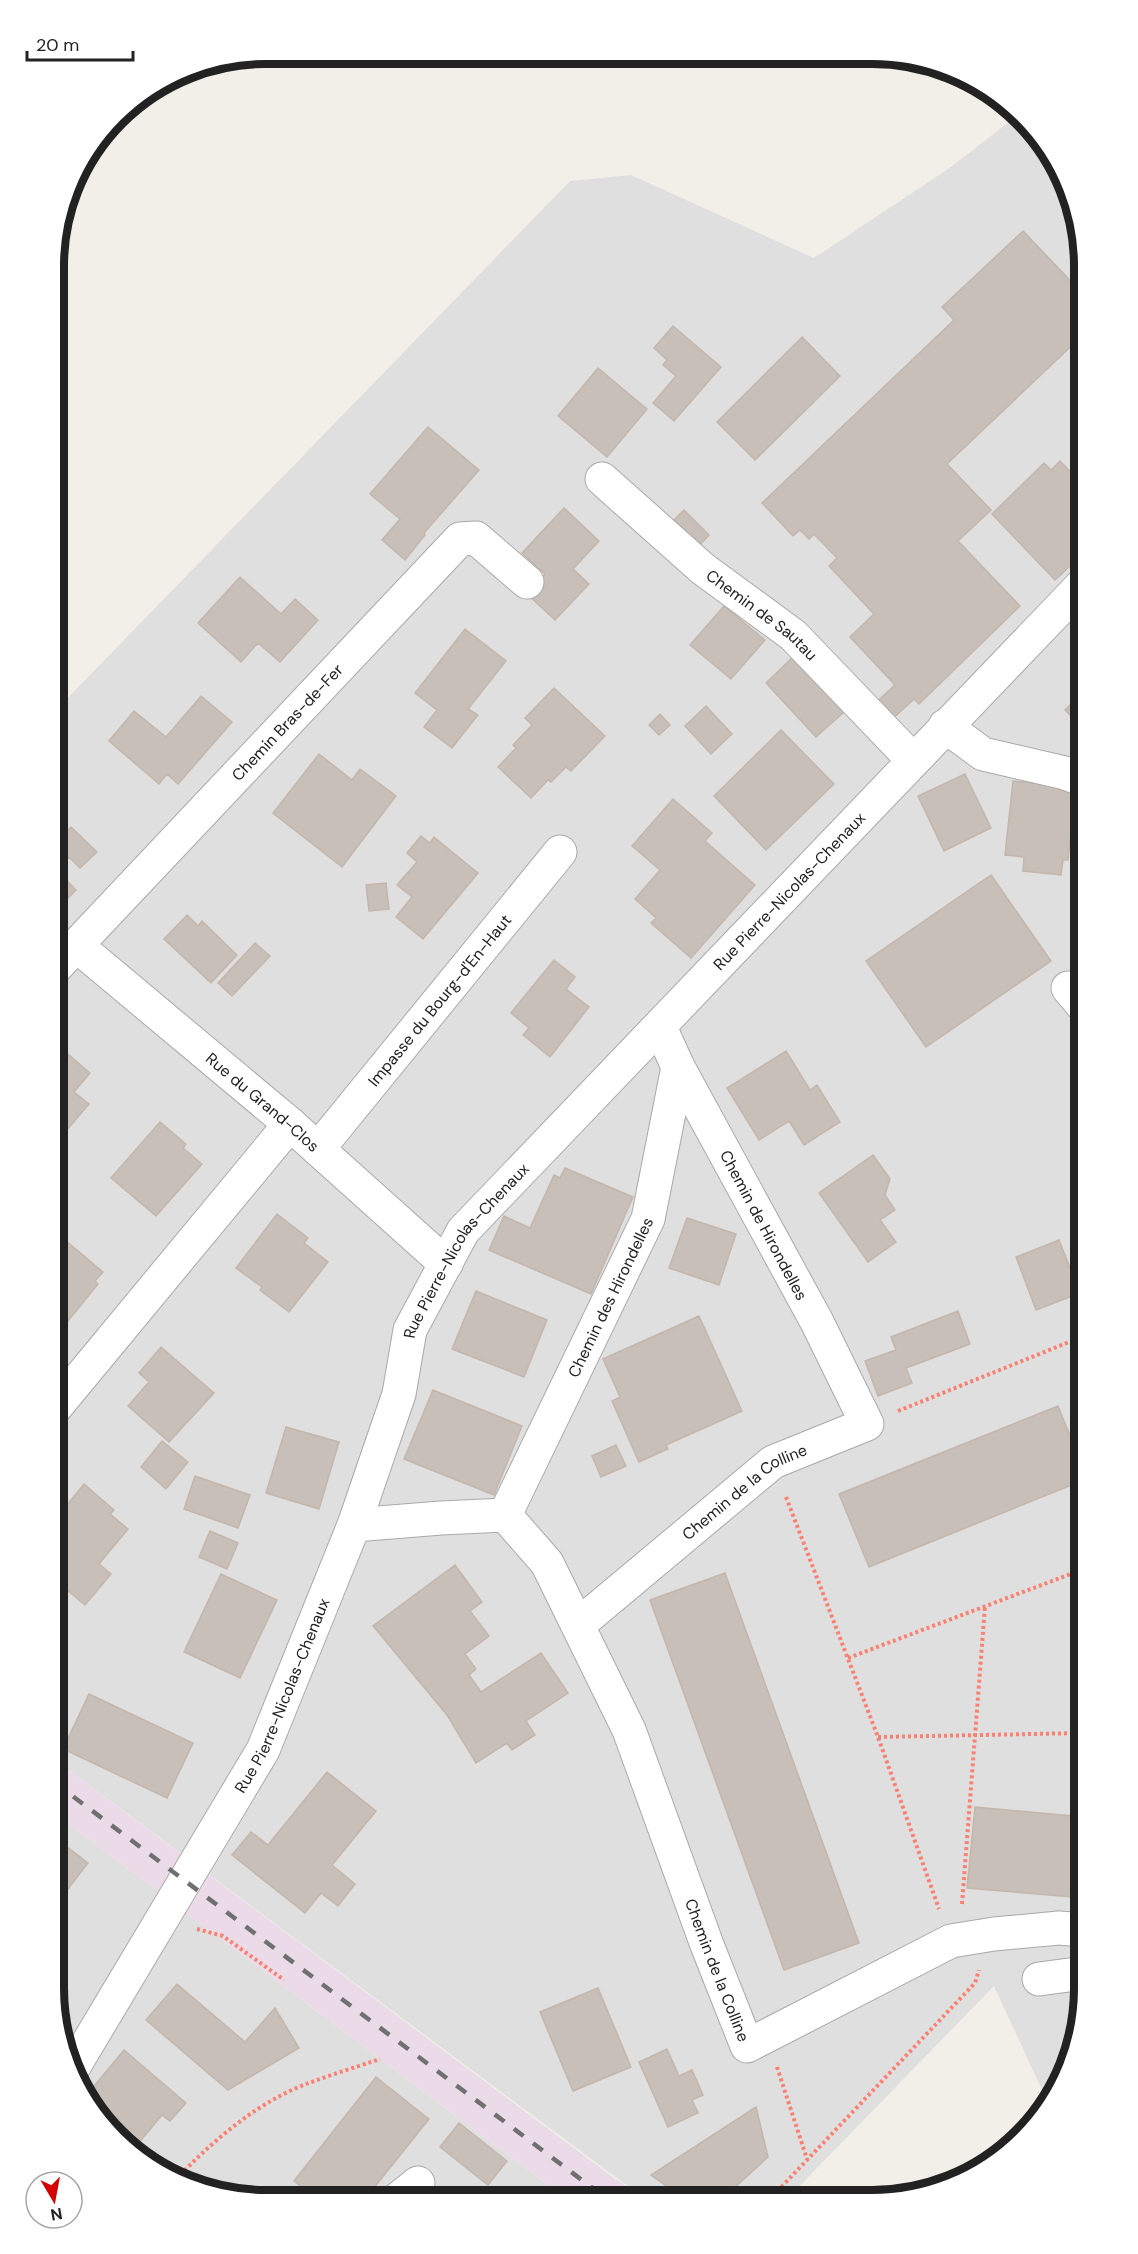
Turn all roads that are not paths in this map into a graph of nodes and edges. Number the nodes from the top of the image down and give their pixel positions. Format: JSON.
{"nodes":[{"id":1,"x":602,"y":479,"type":"dead end"},
{"id":2,"x":527,"y":582,"type":"dead end"},
{"id":3,"x":1074,"y":593,"type":"edge"},
{"id":4,"x":945,"y":726,"type":"junction"},
{"id":5,"x":913,"y":760,"type":"junction"},
{"id":6,"x":1074,"y":776,"type":"edge"},
{"id":7,"x":560,"y":852,"type":"dead end"},
{"id":8,"x":65,"y":957,"type":"edge"},
{"id":9,"x":660,"y":1027,"type":"junction"},
{"id":10,"x":678,"y":1067,"type":"junction"},
{"id":11,"x":290,"y":1124,"type":"junction"},
{"id":12,"x":318,"y":1149,"type":"junction"},
{"id":13,"x":446,"y":1264,"type":"junction"},
{"id":14,"x":64,"y":1397,"type":"edge"},
{"id":15,"x":867,"y":1424,"type":"joint"},
{"id":16,"x":505,"y":1515,"type":"junction"},
{"id":17,"x":354,"y":1525,"type":"junction"},
{"id":18,"x":578,"y":1625,"type":"junction"},
{"id":19,"x":1073,"y":1929,"type":"edge"},
{"id":20,"x":1073,"y":1974,"type":"edge"},
{"id":21,"x":1039,"y":1978,"type":"dead end"},
{"id":22,"x":78,"y":2059,"type":"edge"}],
"edges":[{"from":1,"to":5,"type":"street","name":"Chemin de Sautau"},
{"from":2,"to":8,"type":"street","name":"Chemin Bras-de-Fer"},
{"from":3,"to":4,"type":"street","name":"Rue Pierre-Nicolas-Chenaux"},
{"from":4,"to":5,"type":"street","name":"Rue Pierre-Nicolas-Chenaux"},
{"from":4,"to":6,"type":"street"},
{"from":5,"to":9,"type":"street","name":"Rue Pierre-Nicolas-Chenaux"},
{"from":7,"to":12,"type":"street","name":"Impasse du Bourg-d'En-Haut"},
{"from":8,"to":11,"type":"street","name":"Rue du Grand-Clos"},
{"from":9,"to":10,"type":"street","name":"Chemin de Hirondelles"},
{"from":9,"to":13,"type":"street","name":"Rue Pierre-Nicolas-Chenaux"},
{"from":10,"to":15,"type":"street","name":"Chemin de Hirondelles"},
{"from":10,"to":16,"type":"street","name":"Chemin des Hirondelles"},
{"from":11,"to":12,"type":"street","name":"Rue du Grand-Clos"},
{"from":11,"to":14,"type":"street"},
{"from":12,"to":13,"type":"street","name":"Rue du Grand-Clos"},
{"from":13,"to":17,"type":"street","name":"Rue Pierre-Nicolas-Chenaux"},
{"from":15,"to":18,"type":"street","name":"Chemin de la Colline"},
{"from":16,"to":17,"type":"street"},
{"from":16,"to":18,"type":"street","name":"Chemin de la Colline"},
{"from":17,"to":22,"type":"street","name":"Rue Pierre-Nicolas-Chenaux"},
{"from":18,"to":19,"type":"street","name":"Chemin de la Colline"},
{"from":20,"to":21,"type":"street"}]}
